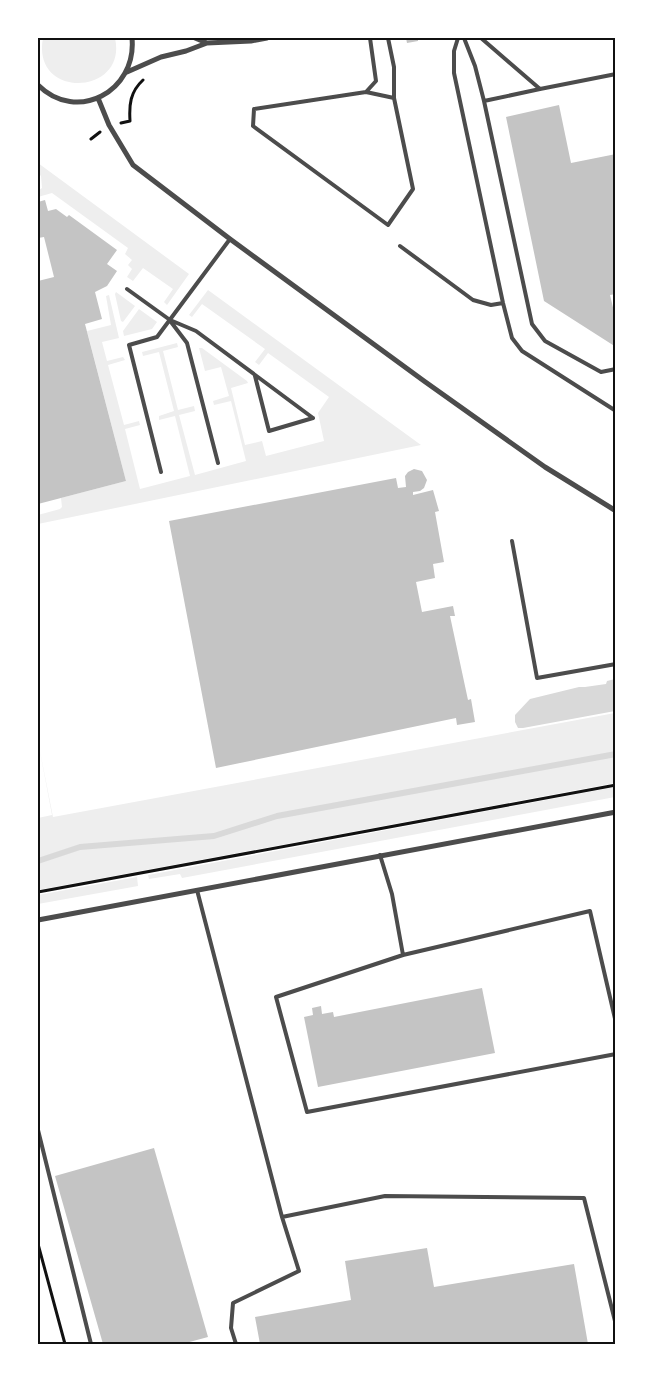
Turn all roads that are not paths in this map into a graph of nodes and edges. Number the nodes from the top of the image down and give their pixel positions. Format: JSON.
{"nodes":[{"id":1,"x":132,"y":38,"type":"edge"},
{"id":2,"x":195,"y":38,"type":"edge"},
{"id":3,"x":267,"y":38,"type":"edge"},
{"id":4,"x":370,"y":38,"type":"edge"},
{"id":5,"x":388,"y":38,"type":"edge"},
{"id":6,"x":458,"y":38,"type":"edge"},
{"id":7,"x":464,"y":38,"type":"edge"},
{"id":8,"x":481,"y":38,"type":"edge"},
{"id":9,"x":207,"y":43,"type":"junction"},
{"id":10,"x":127,"y":72,"type":"junction"},
{"id":11,"x":616,"y":74,"type":"edge"},
{"id":12,"x":39,"y":88,"type":"edge"},
{"id":13,"x":540,"y":89,"type":"junction"},
{"id":14,"x":366,"y":92,"type":"junction"},
{"id":15,"x":98,"y":98,"type":"junction"},
{"id":16,"x":394,"y":98,"type":"junction"},
{"id":17,"x":484,"y":101,"type":"junction"},
{"id":18,"x":230,"y":239,"type":"junction"},
{"id":19,"x":400,"y":246,"type":"dead end"},
{"id":20,"x":127,"y":289,"type":"dead end"},
{"id":21,"x":503,"y":303,"type":"junction"},
{"id":22,"x":170,"y":320,"type":"junction"},
{"id":23,"x":616,"y":369,"type":"edge"},
{"id":24,"x":255,"y":375,"type":"junction"},
{"id":25,"x":616,"y":411,"type":"edge"},
{"id":26,"x":218,"y":464,"type":"dead end"},
{"id":27,"x":161,"y":472,"type":"dead end"},
{"id":28,"x":616,"y":511,"type":"edge"},
{"id":29,"x":512,"y":541,"type":"dead end"},
{"id":30,"x":616,"y":664,"type":"edge"},
{"id":31,"x":616,"y":812,"type":"edge"},
{"id":32,"x":380,"y":855,"type":"junction"},
{"id":33,"x":197,"y":890,"type":"junction"},
{"id":34,"x":38,"y":920,"type":"edge"},
{"id":35,"x":404,"y":955,"type":"junction"},
{"id":36,"x":616,"y":1023,"type":"edge"},
{"id":37,"x":616,"y":1054,"type":"edge"},
{"id":38,"x":38,"y":1130,"type":"edge"},
{"id":39,"x":282,"y":1216,"type":"junction"},
{"id":40,"x":616,"y":1325,"type":"edge"},
{"id":41,"x":91,"y":1344,"type":"edge"},
{"id":42,"x":236,"y":1344,"type":"edge"}],
"edges":[{"from":1,"to":10,"type":"street"},
{"from":2,"to":9,"type":"street"},
{"from":3,"to":9,"type":"street"},
{"from":4,"to":14,"type":"lane"},
{"from":5,"to":16,"type":"lane"},
{"from":6,"to":21,"type":"lane"},
{"from":7,"to":17,"type":"lane"},
{"from":8,"to":13,"type":"lane"},
{"from":9,"to":10,"type":"street"},
{"from":10,"to":15,"type":"street"},
{"from":11,"to":13,"type":"lane"},
{"from":12,"to":15,"type":"street"},
{"from":13,"to":17,"type":"lane"},
{"from":14,"to":16,"type":"lane"},
{"from":14,"to":16,"type":"lane"},
{"from":15,"to":18,"type":"street"},
{"from":17,"to":23,"type":"lane"},
{"from":18,"to":22,"type":"lane"},
{"from":18,"to":28,"type":"street"},
{"from":19,"to":21,"type":"lane"},
{"from":20,"to":22,"type":"lane"},
{"from":21,"to":25,"type":"lane"},
{"from":22,"to":24,"type":"lane"},
{"from":22,"to":26,"type":"lane"},
{"from":22,"to":27,"type":"lane"},
{"from":24,"to":24,"type":"lane"},
{"from":29,"to":30,"type":"lane"},
{"from":31,"to":32,"type":"street"},
{"from":32,"to":33,"type":"street"},
{"from":32,"to":35,"type":"lane"},
{"from":33,"to":34,"type":"street"},
{"from":33,"to":39,"type":"lane"},
{"from":35,"to":36,"type":"lane"},
{"from":35,"to":37,"type":"lane"},
{"from":38,"to":41,"type":"lane"},
{"from":39,"to":40,"type":"lane"},
{"from":39,"to":42,"type":"lane"}]}
